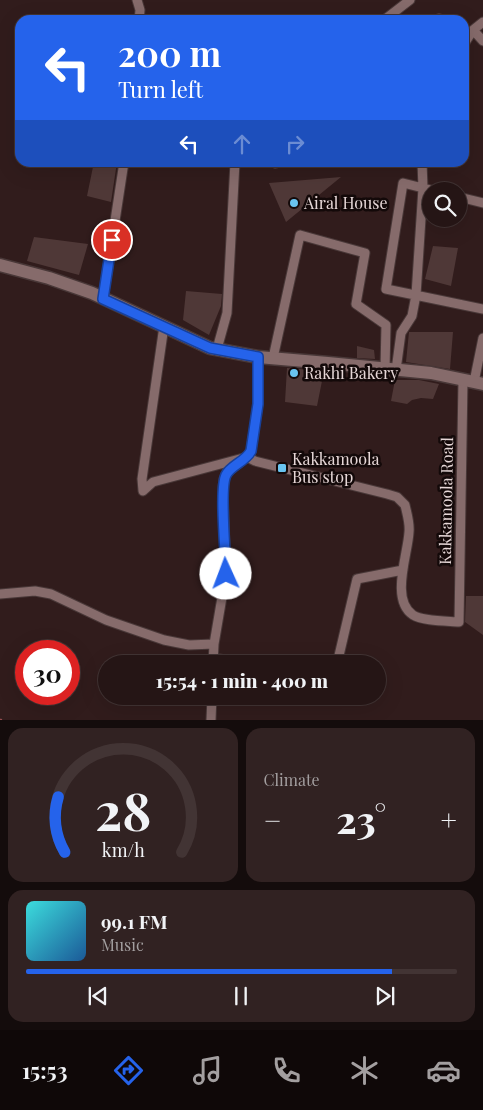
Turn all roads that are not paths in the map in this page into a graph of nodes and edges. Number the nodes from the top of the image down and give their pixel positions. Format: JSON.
{"nodes":[{"id":1,"x":137,"y":0,"type":"edge"},
{"id":2,"x":410,"y":0,"type":"edge"},
{"id":3,"x":140,"y":15,"type":"edge"},
{"id":4,"x":390,"y":15,"type":"edge"},
{"id":5,"x":483,"y":22,"type":"edge"},
{"id":6,"x":473,"y":30,"type":"junction"},
{"id":7,"x":469,"y":36,"type":"edge"},
{"id":8,"x":483,"y":41,"type":"edge"},
{"id":9,"x":123,"y":167,"type":"edge"},
{"id":10,"x":235,"y":167,"type":"edge"},
{"id":11,"x":422,"y":167,"type":"edge"},
{"id":12,"x":423,"y":182,"type":"edge"},
{"id":13,"x":422,"y":188,"type":"edge"},
{"id":14,"x":467,"y":199,"type":"edge"},
{"id":15,"x":422,"y":203,"type":"edge"},
{"id":16,"x":483,"y":203,"type":"edge"},
{"id":17,"x":0,"y":265,"type":"edge"},
{"id":18,"x":416,"y":295,"type":"junction"},
{"id":19,"x":103,"y":299,"type":"junction"},
{"id":20,"x":483,"y":309,"type":"edge"},
{"id":21,"x":164,"y":326,"type":"junction"},
{"id":22,"x":483,"y":338,"type":"edge"},
{"id":23,"x":216,"y":349,"type":"junction"},
{"id":24,"x":258,"y":357,"type":"junction"},
{"id":25,"x":274,"y":358,"type":"junction"},
{"id":26,"x":391,"y":369,"type":"junction"},
{"id":27,"x":473,"y":382,"type":"edge"},
{"id":28,"x":248,"y":457,"type":"junction"},
{"id":29,"x":403,"y":570,"type":"junction"},
{"id":30,"x":0,"y":594,"type":"edge"},
{"id":31,"x":214,"y":644,"type":"junction"},
{"id":32,"x":214,"y":655,"type":"edge"},
{"id":33,"x":338,"y":655,"type":"edge"},
{"id":34,"x":212,"y":705,"type":"edge"},
{"id":35,"x":211,"y":720,"type":"edge"}],
"edges":[{"from":1,"to":3,"type":"street"},
{"from":2,"to":4,"type":"street"},
{"from":5,"to":6,"type":"street"},
{"from":6,"to":7,"type":"street"},
{"from":6,"to":8,"type":"street"},
{"from":9,"to":19,"type":"street"},
{"from":10,"to":23,"type":"street"},
{"from":11,"to":12,"type":"street"},
{"from":13,"to":18,"type":"street"},
{"from":14,"to":16,"type":"street"},
{"from":15,"to":18,"type":"street"},
{"from":17,"to":19,"type":"main road"},
{"from":18,"to":20,"type":"street"},
{"from":18,"to":26,"type":"street"},
{"from":19,"to":21,"type":"main road"},
{"from":21,"to":23,"type":"main road"},
{"from":21,"to":28,"type":"street"},
{"from":22,"to":27,"type":"street","name":"Kakkamoola Road"},
{"from":23,"to":24,"type":"main road"},
{"from":24,"to":25,"type":"main road"},
{"from":24,"to":28,"type":"street"},
{"from":25,"to":26,"type":"main road"},
{"from":25,"to":26,"type":"street"},
{"from":26,"to":27,"type":"main road"},
{"from":27,"to":29,"type":"street","name":"Kakkamoola Road"},
{"from":28,"to":29,"type":"street"},
{"from":28,"to":31,"type":"street"},
{"from":29,"to":33,"type":"street"},
{"from":30,"to":31,"type":"street"},
{"from":31,"to":32,"type":"street"},
{"from":34,"to":35,"type":"street"}]}
